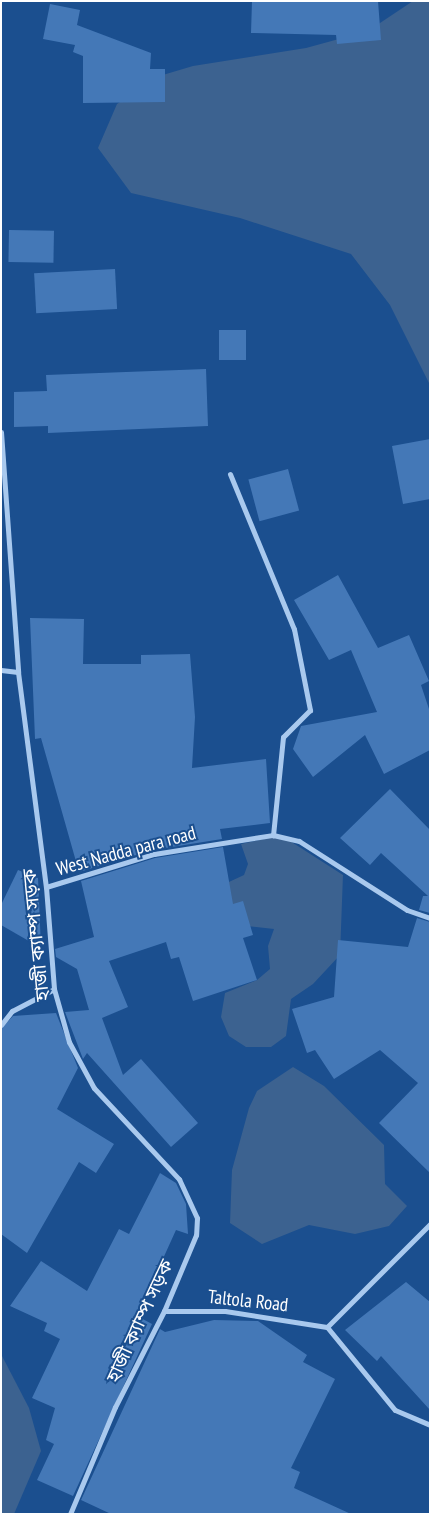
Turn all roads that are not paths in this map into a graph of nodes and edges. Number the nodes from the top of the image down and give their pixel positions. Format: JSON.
{"nodes":[{"id":1,"x":1,"y":432,"type":"edge"},
{"id":2,"x":230,"y":474,"type":"dead end"},
{"id":3,"x":1,"y":670,"type":"edge"},
{"id":4,"x":18,"y":672,"type":"junction"},
{"id":5,"x":273,"y":835,"type":"junction"},
{"id":6,"x":46,"y":887,"type":"junction"},
{"id":7,"x":430,"y":918,"type":"edge"},
{"id":8,"x":54,"y":989,"type":"junction"},
{"id":9,"x":1,"y":1025,"type":"edge"},
{"id":10,"x":430,"y":1224,"type":"edge"},
{"id":11,"x":164,"y":1311,"type":"junction"},
{"id":12,"x":327,"y":1327,"type":"junction"},
{"id":13,"x":430,"y":1425,"type":"edge"},
{"id":14,"x":70,"y":1514,"type":"edge"}],
"edges":[{"from":1,"to":4,"type":"street","name":"হাজী ক্যাম্প সড়ক"},
{"from":2,"to":5,"type":"street"},
{"from":3,"to":4,"type":"street"},
{"from":4,"to":6,"type":"street","name":"হাজী ক্যাম্প সড়ক"},
{"from":5,"to":6,"type":"street","name":"West Nadda para road"},
{"from":5,"to":7,"type":"street","name":"West Nadda para road"},
{"from":6,"to":8,"type":"street","name":"হাজী ক্যাম্প সড়ক"},
{"from":8,"to":9,"type":"street"},
{"from":8,"to":11,"type":"street","name":"হাজী ক্যাম্প সড়ক"},
{"from":10,"to":12,"type":"street"},
{"from":11,"to":12,"type":"street","name":"Taltola Road"},
{"from":11,"to":14,"type":"street","name":"হাজী ক্যাম্প সড়ক"},
{"from":12,"to":13,"type":"street"}]}
